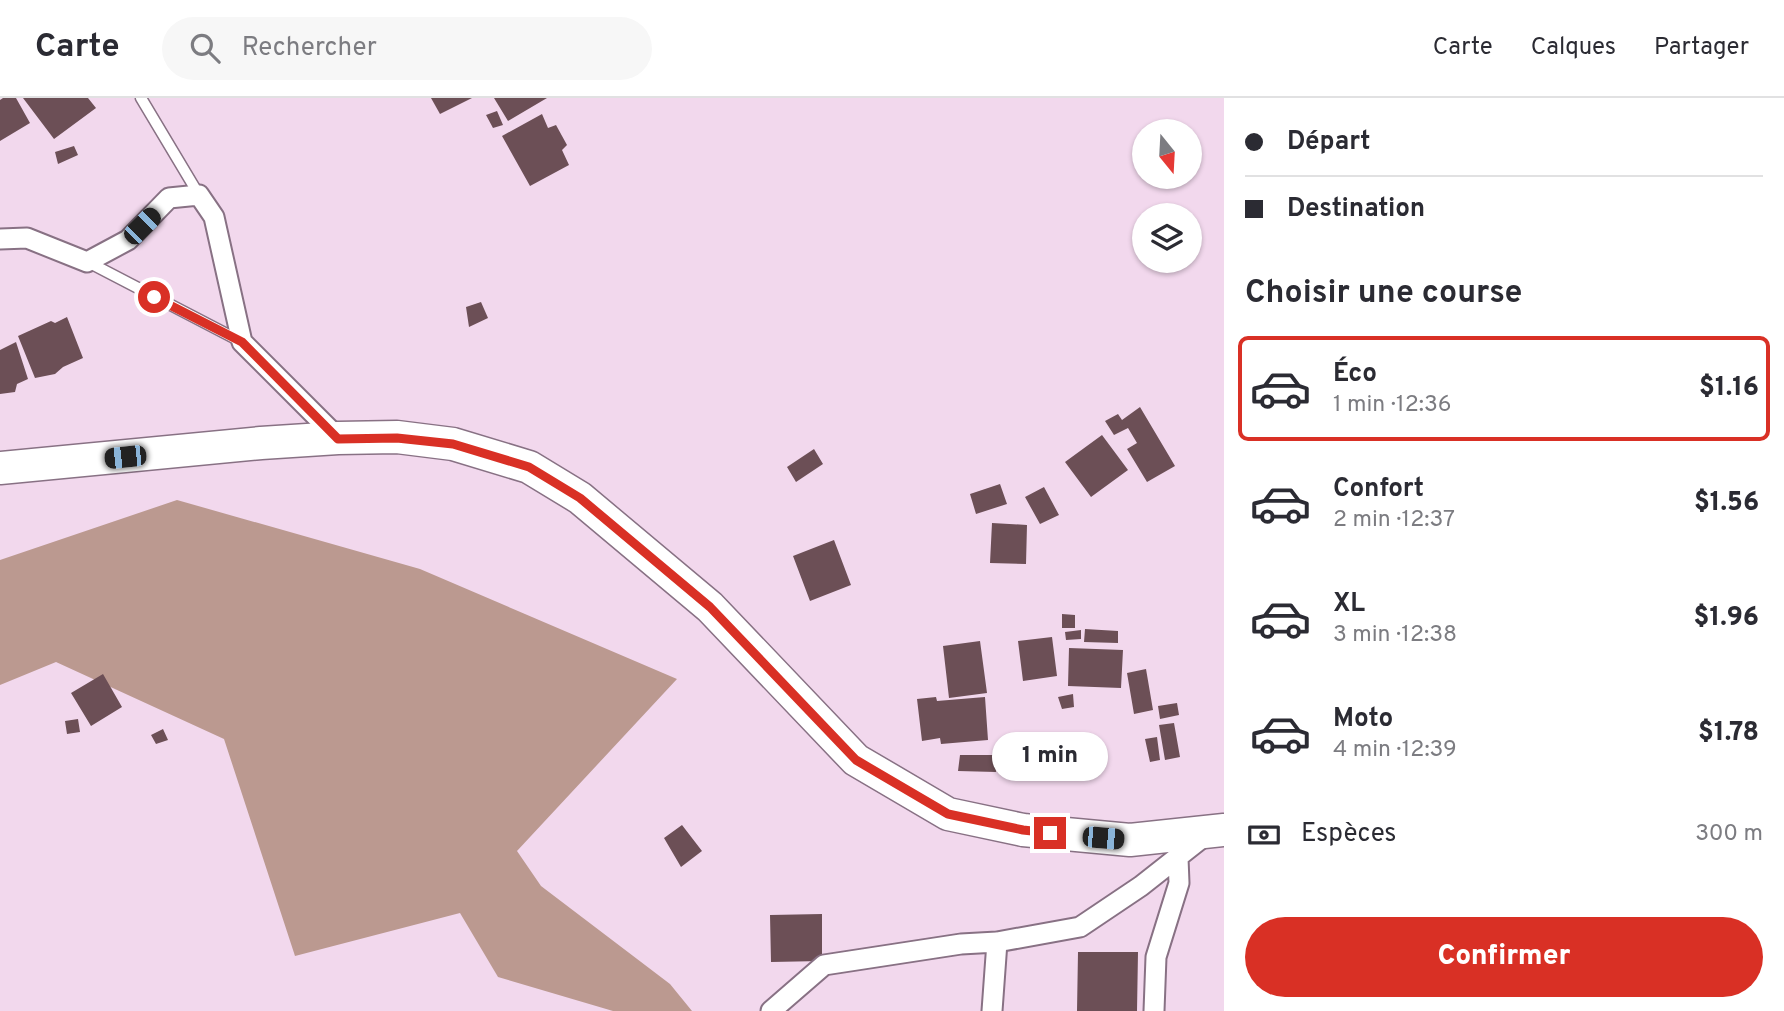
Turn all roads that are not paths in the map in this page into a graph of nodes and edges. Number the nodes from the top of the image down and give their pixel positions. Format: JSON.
{"nodes":[{"id":1,"x":141,"y":98,"type":"edge"},
{"id":2,"x":200,"y":195,"type":"junction"},
{"id":3,"x":0,"y":239,"type":"edge"},
{"id":4,"x":87,"y":262,"type":"junction"},
{"id":5,"x":242,"y":342,"type":"junction"},
{"id":6,"x":338,"y":439,"type":"junction"},
{"id":7,"x":0,"y":468,"type":"edge"},
{"id":8,"x":1216,"y":832,"type":"edge"},
{"id":9,"x":1178,"y":858,"type":"junction"},
{"id":10,"x":997,"y":942,"type":"junction"},
{"id":11,"x":771,"y":1011,"type":"edge"},
{"id":12,"x":992,"y":1011,"type":"edge"},
{"id":13,"x":1154,"y":1011,"type":"edge"}],
"edges":[{"from":1,"to":2,"type":"lane"},
{"from":2,"to":4,"type":"street"},
{"from":2,"to":5,"type":"street"},
{"from":3,"to":4,"type":"street"},
{"from":4,"to":5,"type":"lane"},
{"from":5,"to":6,"type":"street"},
{"from":6,"to":7,"type":"highway"},
{"from":6,"to":8,"type":"highway"},
{"from":8,"to":9,"type":"street"},
{"from":9,"to":10,"type":"street"},
{"from":9,"to":13,"type":"street"},
{"from":10,"to":11,"type":"street"},
{"from":10,"to":12,"type":"street"}]}
